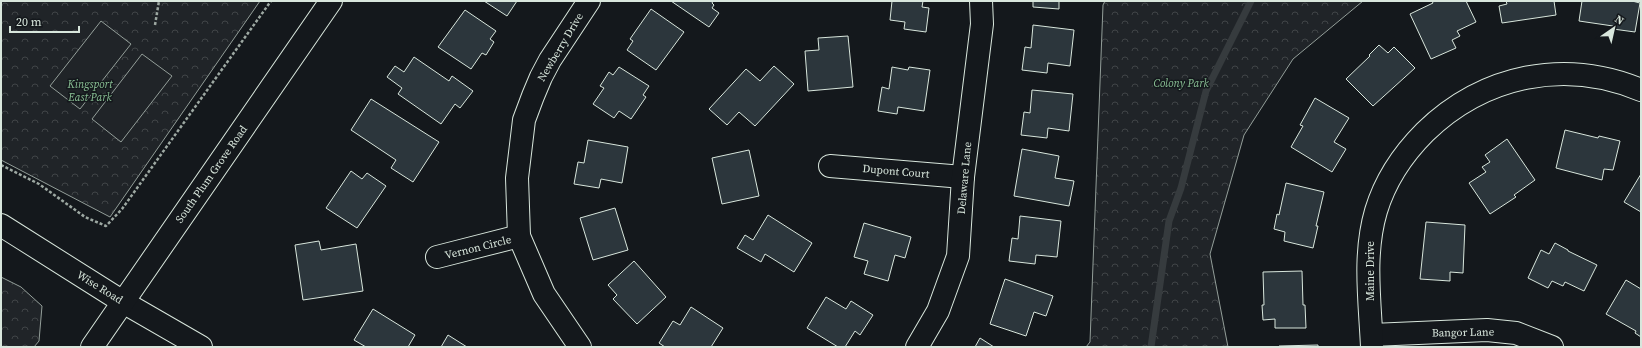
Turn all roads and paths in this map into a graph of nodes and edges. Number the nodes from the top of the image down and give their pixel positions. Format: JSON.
{"nodes":[{"id":1,"x":159,"y":1,"type":"edge"},
{"id":2,"x":271,"y":1,"type":"edge"},
{"id":3,"x":331,"y":1,"type":"edge"},
{"id":4,"x":589,"y":1,"type":"edge"},
{"id":5,"x":981,"y":1,"type":"edge"},
{"id":6,"x":155,"y":25,"type":"dead end"},
{"id":7,"x":1641,"y":90,"type":"edge"},
{"id":8,"x":1,"y":165,"type":"edge"},
{"id":9,"x":830,"y":166,"type":"dead end"},
{"id":10,"x":963,"y":177,"type":"junction"},
{"id":11,"x":1,"y":225,"type":"edge"},
{"id":12,"x":519,"y":236,"type":"junction"},
{"id":13,"x":437,"y":256,"type":"dead end"},
{"id":14,"x":123,"y":302,"type":"junction"},
{"id":15,"x":1372,"y":341,"type":"edge"},
{"id":16,"x":92,"y":347,"type":"edge"},
{"id":17,"x":201,"y":347,"type":"edge"},
{"id":18,"x":580,"y":347,"type":"edge"},
{"id":19,"x":917,"y":347,"type":"edge"},
{"id":20,"x":1552,"y":347,"type":"edge"}],
"edges":[{"from":1,"to":6,"type":"path"},
{"from":2,"to":8,"type":"path"},
{"from":3,"to":14,"type":"street","name":"South Plum Grove Road"},
{"from":4,"to":12,"type":"street","name":"Newberry Drive"},
{"from":5,"to":10,"type":"street","name":"Delaware Lane"},
{"from":7,"to":15,"type":"street","name":"Maine Drive"},
{"from":9,"to":10,"type":"street","name":"Dupont Court"},
{"from":10,"to":19,"type":"street","name":"Delaware Lane"},
{"from":11,"to":14,"type":"street","name":"Wise Road"},
{"from":12,"to":13,"type":"street","name":"Vernon Circle"},
{"from":12,"to":18,"type":"street"},
{"from":14,"to":16,"type":"street","name":"South Plum Grove Road"},
{"from":14,"to":17,"type":"street","name":"Wise Road"},
{"from":15,"to":20,"type":"street","name":"Bangor Lane"}]}
